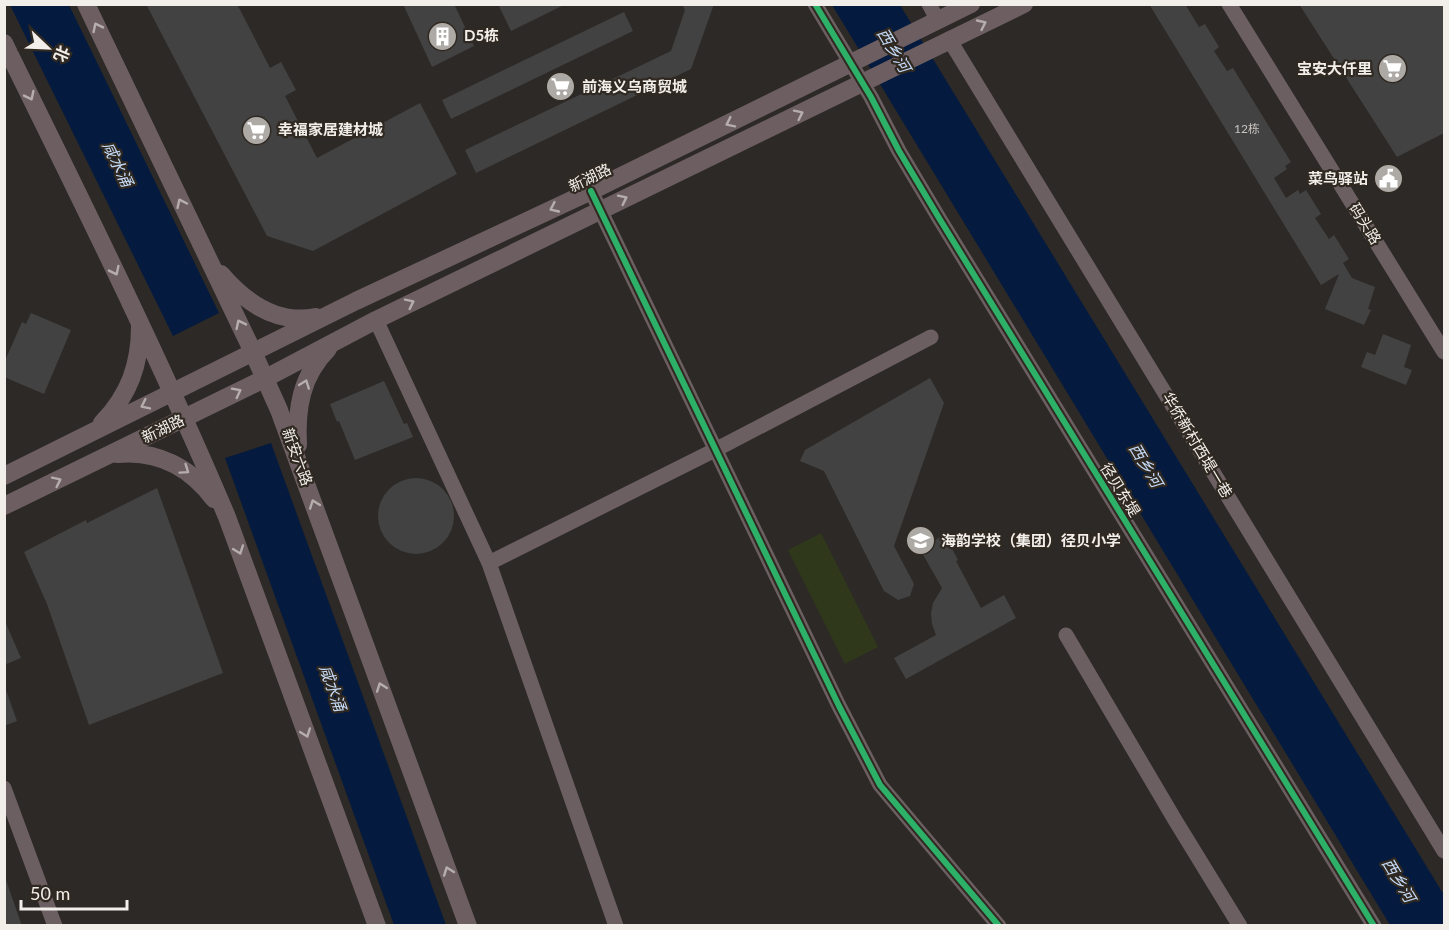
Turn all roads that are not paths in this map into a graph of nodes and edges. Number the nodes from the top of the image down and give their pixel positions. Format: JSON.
{"nodes":[{"id":1,"x":86,"y":4,"type":"edge"},
{"id":2,"x":815,"y":4,"type":"edge"},
{"id":3,"x":928,"y":4,"type":"edge"},
{"id":4,"x":971,"y":4,"type":"edge"},
{"id":5,"x":1024,"y":4,"type":"edge"},
{"id":6,"x":1229,"y":4,"type":"edge"},
{"id":7,"x":933,"y":23,"type":"junction"},
{"id":8,"x":944,"y":42,"type":"junction"},
{"id":9,"x":4,"y":43,"type":"edge"},
{"id":10,"x":855,"y":63,"type":"junction"},
{"id":11,"x":866,"y":81,"type":"junction"},
{"id":12,"x":591,"y":191,"type":"junction"},
{"id":13,"x":601,"y":210,"type":"junction"},
{"id":14,"x":206,"y":255,"type":"junction"},
{"id":15,"x":330,"y":314,"type":"junction"},
{"id":16,"x":376,"y":320,"type":"junction"},
{"id":17,"x":141,"y":325,"type":"junction"},
{"id":18,"x":931,"y":337,"type":"dead end"},
{"id":19,"x":338,"y":339,"type":"junction"},
{"id":20,"x":254,"y":352,"type":"junction"},
{"id":21,"x":1444,"y":352,"type":"edge"},
{"id":22,"x":266,"y":378,"type":"junction"},
{"id":23,"x":173,"y":391,"type":"junction"},
{"id":24,"x":185,"y":418,"type":"junction"},
{"id":25,"x":96,"y":429,"type":"junction"},
{"id":26,"x":715,"y":450,"type":"junction"},
{"id":27,"x":109,"y":455,"type":"junction"},
{"id":28,"x":298,"y":462,"type":"junction"},
{"id":29,"x":4,"y":476,"type":"edge"},
{"id":30,"x":4,"y":507,"type":"edge"},
{"id":31,"x":227,"y":517,"type":"junction"},
{"id":32,"x":489,"y":563,"type":"junction"},
{"id":33,"x":1066,"y":635,"type":"dead end"},
{"id":34,"x":4,"y":788,"type":"edge"},
{"id":35,"x":1444,"y":851,"type":"edge"},
{"id":36,"x":55,"y":926,"type":"edge"},
{"id":37,"x":377,"y":926,"type":"edge"},
{"id":38,"x":468,"y":926,"type":"edge"},
{"id":39,"x":616,"y":926,"type":"edge"},
{"id":40,"x":999,"y":926,"type":"edge"},
{"id":41,"x":1240,"y":926,"type":"edge"},
{"id":42,"x":1374,"y":926,"type":"edge"}],
"edges":[{"from":14,"to":1,"type":"main road","name":"新安六路","one_way":true},
{"from":2,"to":10,"type":"street","name":"径贝东堤"},
{"from":3,"to":7,"type":"street"},
{"from":4,"to":7,"type":"main road"},
{"from":8,"to":5,"type":"main road","one_way":true},
{"from":6,"to":21,"type":"street","name":"码头路"},
{"from":7,"to":10,"type":"main road","name":"新湖路"},
{"from":8,"to":11,"type":"main road","name":"新湖路"},
{"from":8,"to":35,"type":"street","name":"华侨新村西堤一巷"},
{"from":9,"to":17,"type":"main road","one_way":true},
{"from":10,"to":11,"type":"street","name":"径贝东堤"},
{"from":10,"to":12,"type":"main road","name":"新湖路","one_way":true},
{"from":13,"to":11,"type":"main road","name":"新湖路","one_way":true},
{"from":11,"to":42,"type":"street","name":"径贝东堤"},
{"from":12,"to":13,"type":"street"},
{"from":12,"to":15,"type":"main road","name":"新湖路","one_way":true},
{"from":16,"to":13,"type":"main road","name":"新湖路","one_way":true},
{"from":13,"to":26,"type":"street"},
{"from":14,"to":15,"type":"main road"},
{"from":20,"to":14,"type":"main road","name":"新安六路","one_way":true},
{"from":15,"to":20,"type":"main road","name":"新湖路"},
{"from":16,"to":19,"type":"main road","name":"新湖路"},
{"from":16,"to":32,"type":"street"},
{"from":17,"to":23,"type":"main road"},
{"from":17,"to":25,"type":"main road"},
{"from":18,"to":26,"type":"street"},
{"from":19,"to":22,"type":"main road","name":"新湖路"},
{"from":28,"to":19,"type":"main road","one_way":true},
{"from":20,"to":22,"type":"main road","name":"新安六路"},
{"from":20,"to":23,"type":"main road","name":"新湖路"},
{"from":24,"to":22,"type":"main road","name":"新湖路","one_way":true},
{"from":22,"to":28,"type":"main road","name":"新安六路"},
{"from":23,"to":24,"type":"main road"},
{"from":23,"to":25,"type":"main road","name":"新湖路","one_way":true},
{"from":24,"to":27,"type":"main road","name":"新湖路"},
{"from":24,"to":31,"type":"main road"},
{"from":25,"to":29,"type":"main road","name":"新湖路"},
{"from":26,"to":32,"type":"street"},
{"from":26,"to":40,"type":"street"},
{"from":30,"to":27,"type":"main road","name":"新湖路","one_way":true},
{"from":27,"to":31,"type":"main road","one_way":true},
{"from":38,"to":28,"type":"main road","name":"新安六路","one_way":true},
{"from":31,"to":37,"type":"main road","one_way":true},
{"from":32,"to":39,"type":"street"},
{"from":33,"to":41,"type":"street"},
{"from":34,"to":36,"type":"street"}]}
